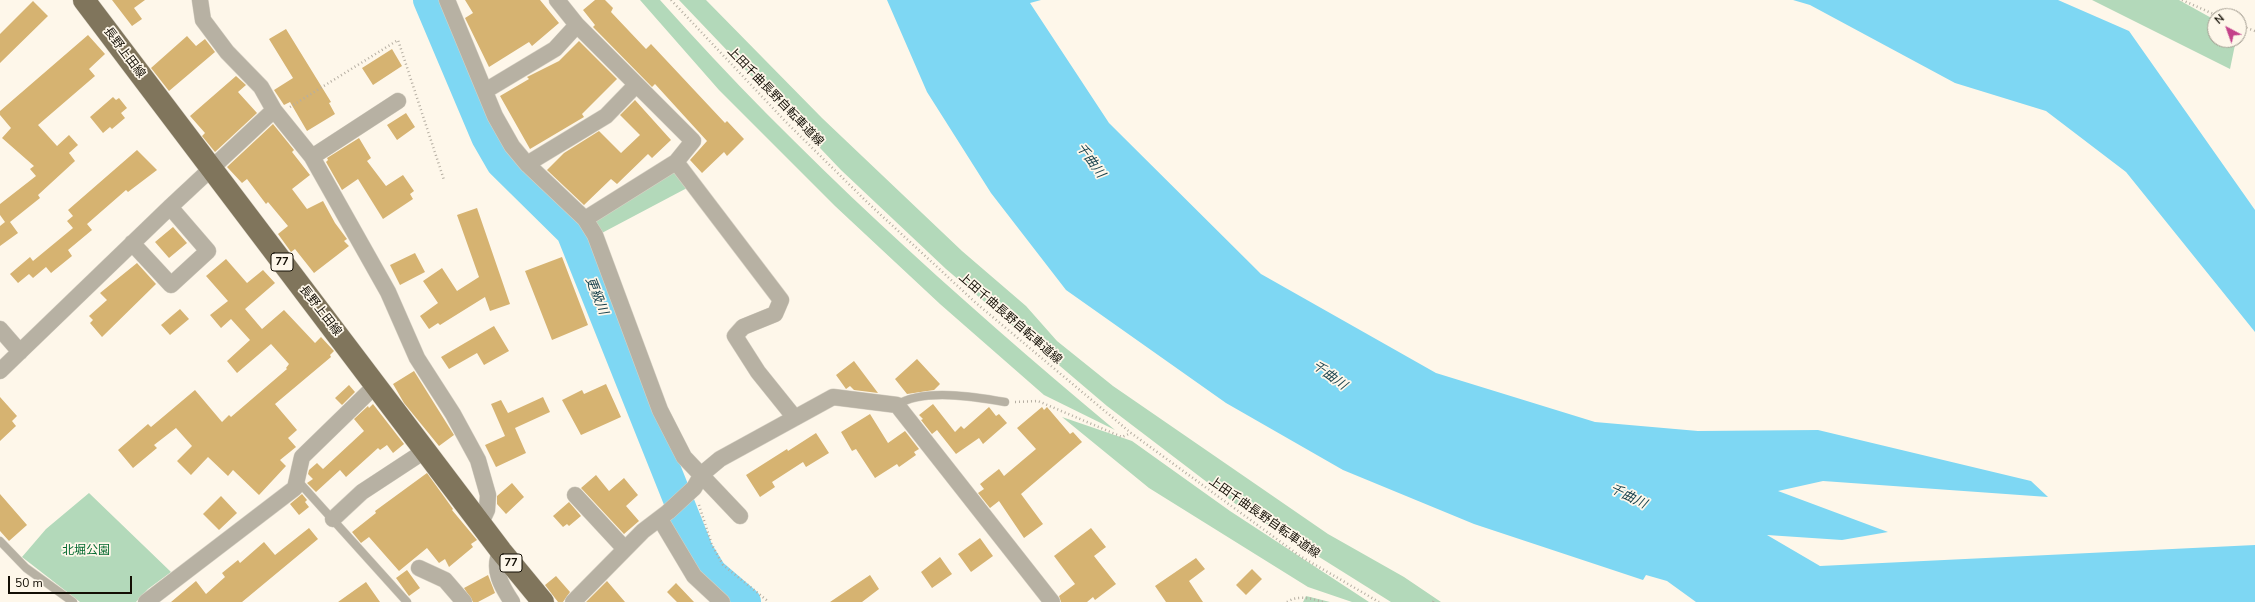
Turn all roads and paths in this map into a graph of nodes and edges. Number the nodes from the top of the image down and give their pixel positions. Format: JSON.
{"nodes":[{"id":1,"x":84,"y":0,"type":"edge"},
{"id":2,"x":200,"y":0,"type":"edge"},
{"id":3,"x":447,"y":0,"type":"edge"},
{"id":4,"x":557,"y":0,"type":"edge"},
{"id":5,"x":671,"y":0,"type":"edge"},
{"id":6,"x":2182,"y":0,"type":"edge"},
{"id":7,"x":2207,"y":11,"type":"edge"},
{"id":8,"x":577,"y":25,"type":"junction"},
{"id":9,"x":636,"y":85,"type":"junction"},
{"id":10,"x":485,"y":91,"type":"junction"},
{"id":11,"x":398,"y":101,"type":"dead end"},
{"id":12,"x":274,"y":110,"type":"junction"},
{"id":13,"x":312,"y":157,"type":"junction"},
{"id":14,"x":676,"y":162,"type":"junction"},
{"id":15,"x":528,"y":164,"type":"junction"},
{"id":16,"x":211,"y":169,"type":"junction"},
{"id":17,"x":444,"y":180,"type":"dead end"},
{"id":18,"x":170,"y":207,"type":"junction"},
{"id":19,"x":585,"y":219,"type":"junction"},
{"id":20,"x":132,"y":243,"type":"junction"},
{"id":21,"x":0,"y":330,"type":"edge"},
{"id":22,"x":20,"y":352,"type":"junction"},
{"id":23,"x":0,"y":371,"type":"edge"},
{"id":24,"x":376,"y":385,"type":"junction"},
{"id":25,"x":1005,"y":402,"type":"joint"},
{"id":26,"x":897,"y":405,"type":"junction"},
{"id":27,"x":795,"y":418,"type":"junction"},
{"id":28,"x":1131,"y":433,"type":"junction"},
{"id":29,"x":426,"y":450,"type":"junction"},
{"id":30,"x":702,"y":474,"type":"junction"},
{"id":31,"x":297,"y":480,"type":"junction"},
{"id":32,"x":693,"y":489,"type":"junction"},
{"id":33,"x":575,"y":495,"type":"dead end"},
{"id":34,"x":664,"y":515,"type":"junction"},
{"id":35,"x":740,"y":516,"type":"dead end"},
{"id":36,"x":333,"y":519,"type":"junction"},
{"id":37,"x":481,"y":523,"type":"junction"},
{"id":38,"x":0,"y":541,"type":"edge"},
{"id":39,"x":625,"y":550,"type":"junction"},
{"id":40,"x":501,"y":551,"type":"junction"},
{"id":41,"x":419,"y":568,"type":"dead end"},
{"id":42,"x":1435,"y":599,"type":"dead end"},
{"id":43,"x":506,"y":600,"type":"edge"},
{"id":44,"x":73,"y":602,"type":"edge"},
{"id":45,"x":146,"y":602,"type":"edge"},
{"id":46,"x":407,"y":602,"type":"edge"},
{"id":47,"x":464,"y":602,"type":"edge"},
{"id":48,"x":543,"y":602,"type":"edge"},
{"id":49,"x":573,"y":602,"type":"edge"},
{"id":50,"x":722,"y":602,"type":"edge"},
{"id":51,"x":768,"y":602,"type":"edge"},
{"id":52,"x":1052,"y":602,"type":"edge"},
{"id":53,"x":1286,"y":602,"type":"edge"},
{"id":54,"x":1322,"y":602,"type":"edge"},
{"id":55,"x":1379,"y":602,"type":"edge"},
{"id":56,"x":1433,"y":602,"type":"edge"}],
"edges":[{"from":1,"to":16,"type":"main road","name":"長野上田線","number":"77"},
{"from":2,"to":12,"type":"street"},
{"from":3,"to":10,"type":"street"},
{"from":4,"to":8,"type":"street"},
{"from":5,"to":28,"type":"path","name":"上田千曲長野自転車道線"},
{"from":6,"to":7,"type":"path"},
{"from":8,"to":9,"type":"street"},
{"from":8,"to":10,"type":"street"},
{"from":9,"to":14,"type":"street"},
{"from":9,"to":15,"type":"street"},
{"from":10,"to":15,"type":"street"},
{"from":11,"to":13,"type":"street"},
{"from":12,"to":13,"type":"street"},
{"from":12,"to":16,"type":"street"},
{"from":12,"to":17,"type":"path"},
{"from":13,"to":37,"type":"street"},
{"from":14,"to":19,"type":"street"},
{"from":14,"to":27,"type":"street"},
{"from":15,"to":19,"type":"street"},
{"from":16,"to":18,"type":"street"},
{"from":16,"to":24,"type":"main road","name":"長野上田線","number":"77"},
{"from":18,"to":20,"type":"street"},
{"from":18,"to":20,"type":"street"},
{"from":19,"to":30,"type":"street"},
{"from":20,"to":22,"type":"street"},
{"from":21,"to":22,"type":"street"},
{"from":22,"to":23,"type":"street"},
{"from":24,"to":29,"type":"main road","name":"長野上田線","number":"77"},
{"from":24,"to":31,"type":"street"},
{"from":25,"to":26,"type":"lane"},
{"from":25,"to":28,"type":"path"},
{"from":26,"to":27,"type":"street"},
{"from":26,"to":52,"type":"street"},
{"from":27,"to":30,"type":"street"},
{"from":28,"to":55,"type":"path","name":"上田千曲長野自転車道線"},
{"from":29,"to":36,"type":"street"},
{"from":29,"to":37,"type":"main road","name":"長野上田線","number":"77"},
{"from":30,"to":32,"type":"street"},
{"from":30,"to":35,"type":"street"},
{"from":31,"to":36,"type":"lane"},
{"from":31,"to":45,"type":"street"},
{"from":32,"to":34,"type":"street"},
{"from":32,"to":51,"type":"path"},
{"from":33,"to":39,"type":"street"},
{"from":34,"to":39,"type":"street"},
{"from":34,"to":50,"type":"street"},
{"from":36,"to":46,"type":"lane"},
{"from":37,"to":40,"type":"main road","name":"長野上田線","number":"77"},
{"from":38,"to":44,"type":"lane"},
{"from":39,"to":49,"type":"street"},
{"from":40,"to":43,"type":"street"},
{"from":40,"to":48,"type":"main road","name":"長野上田線","number":"77"},
{"from":41,"to":47,"type":"street"},
{"from":42,"to":56,"type":"path"},
{"from":53,"to":54,"type":"path"}]}
